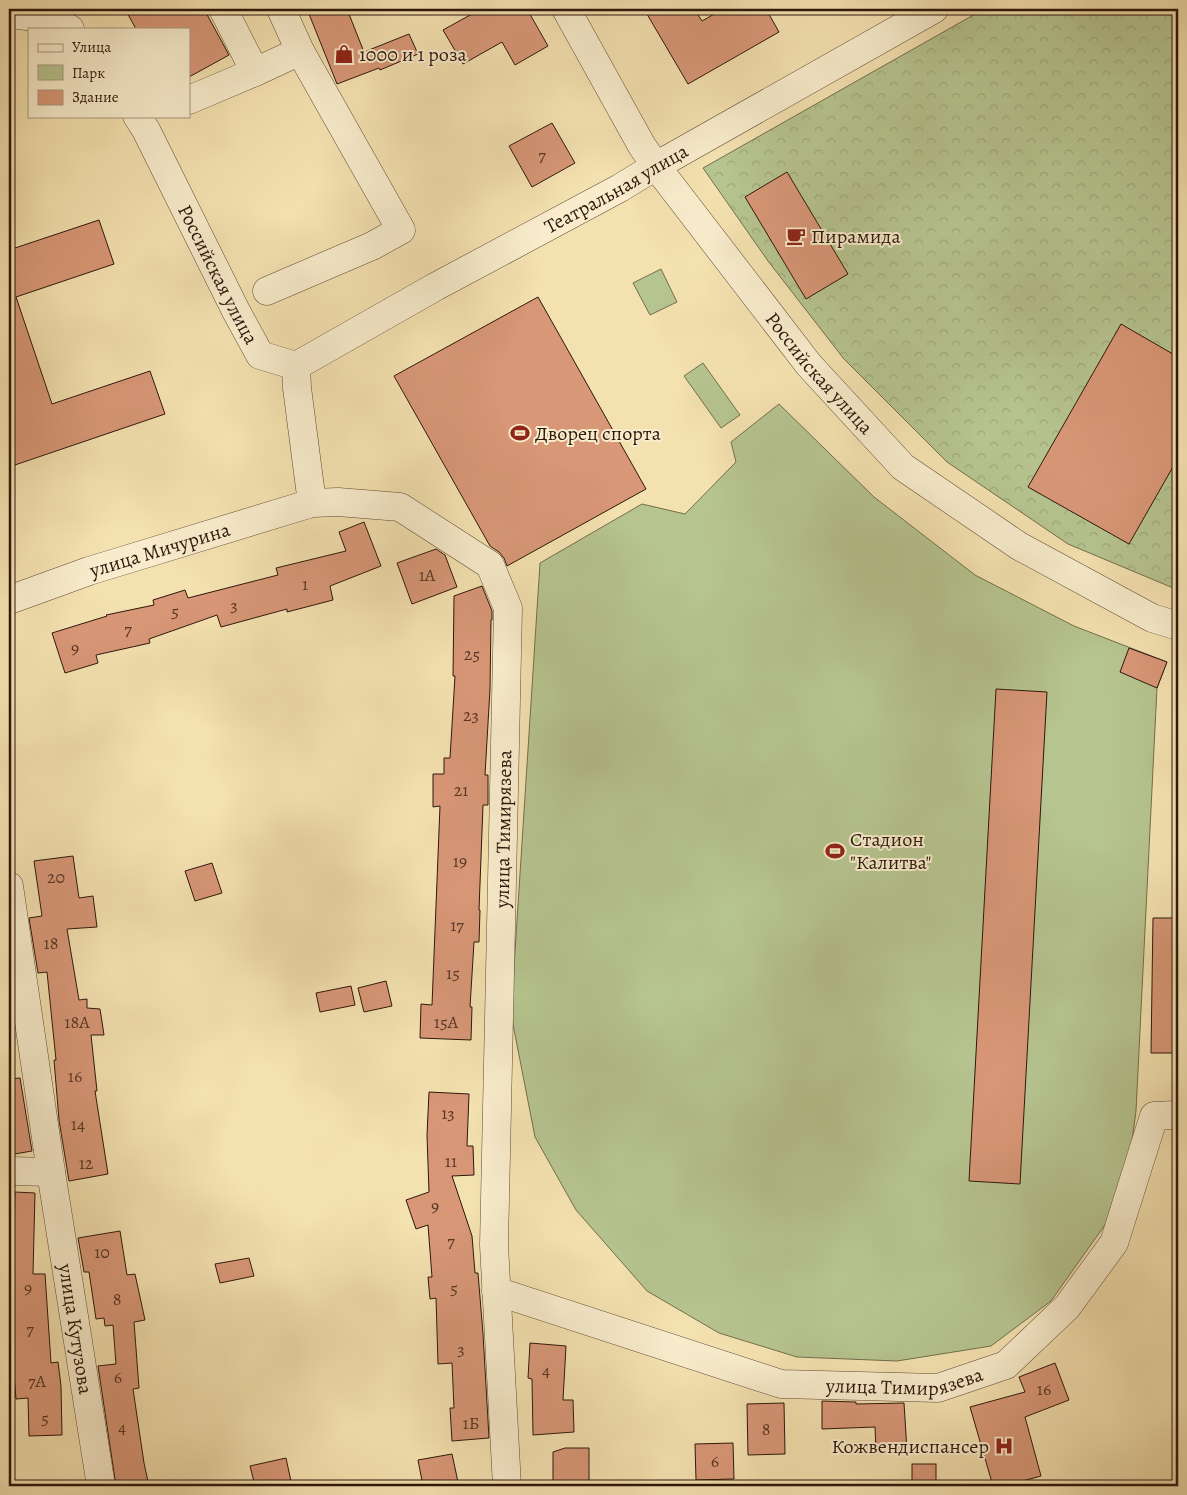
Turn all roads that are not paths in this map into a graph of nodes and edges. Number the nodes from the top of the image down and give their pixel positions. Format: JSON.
{"nodes":[{"id":1,"x":222,"y":9,"type":"edge"},
{"id":2,"x":281,"y":9,"type":"edge"},
{"id":3,"x":566,"y":9,"type":"edge"},
{"id":4,"x":934,"y":9,"type":"edge"},
{"id":5,"x":13,"y":14,"type":"edge"},
{"id":6,"x":68,"y":28,"type":"edge"},
{"id":7,"x":300,"y":51,"type":"junction"},
{"id":8,"x":255,"y":72,"type":"junction"},
{"id":9,"x":190,"y":100,"type":"edge"},
{"id":10,"x":146,"y":121,"type":"edge"},
{"id":11,"x":656,"y":166,"type":"junction"},
{"id":12,"x":267,"y":291,"type":"dead end"},
{"id":13,"x":296,"y":366,"type":"junction"},
{"id":14,"x":312,"y":503,"type":"junction"},
{"id":15,"x":9,"y":600,"type":"edge"},
{"id":16,"x":1178,"y":626,"type":"edge"},
{"id":17,"x":9,"y":886,"type":"edge"},
{"id":18,"x":1175,"y":1116,"type":"dead end"},
{"id":19,"x":9,"y":1170,"type":"edge"},
{"id":20,"x":51,"y":1172,"type":"junction"},
{"id":21,"x":496,"y":1291,"type":"junction"},
{"id":22,"x":101,"y":1486,"type":"edge"},
{"id":23,"x":507,"y":1486,"type":"edge"}],
"edges":[{"from":1,"to":8,"type":"street"},
{"from":2,"to":7,"type":"street"},
{"from":3,"to":11,"type":"street","name":"Российская улица"},
{"from":4,"to":11,"type":"street","name":"Театральная улица"},
{"from":5,"to":6,"type":"street"},
{"from":7,"to":8,"type":"street"},
{"from":7,"to":12,"type":"street"},
{"from":8,"to":9,"type":"street"},
{"from":10,"to":13,"type":"street","name":"Российская улица"},
{"from":11,"to":13,"type":"street","name":"Театральная улица"},
{"from":11,"to":16,"type":"street","name":"Российская улица"},
{"from":13,"to":14,"type":"street"},
{"from":14,"to":15,"type":"street","name":"улица Мичурина"},
{"from":14,"to":21,"type":"street","name":"улица Тимирязева"},
{"from":17,"to":20,"type":"street","name":"улица Кутузова"},
{"from":18,"to":21,"type":"street","name":"улица Тимирязева"},
{"from":19,"to":20,"type":"street"},
{"from":20,"to":22,"type":"street","name":"улица Кутузова"},
{"from":21,"to":23,"type":"street","name":"улица Тимирязева"}]}
